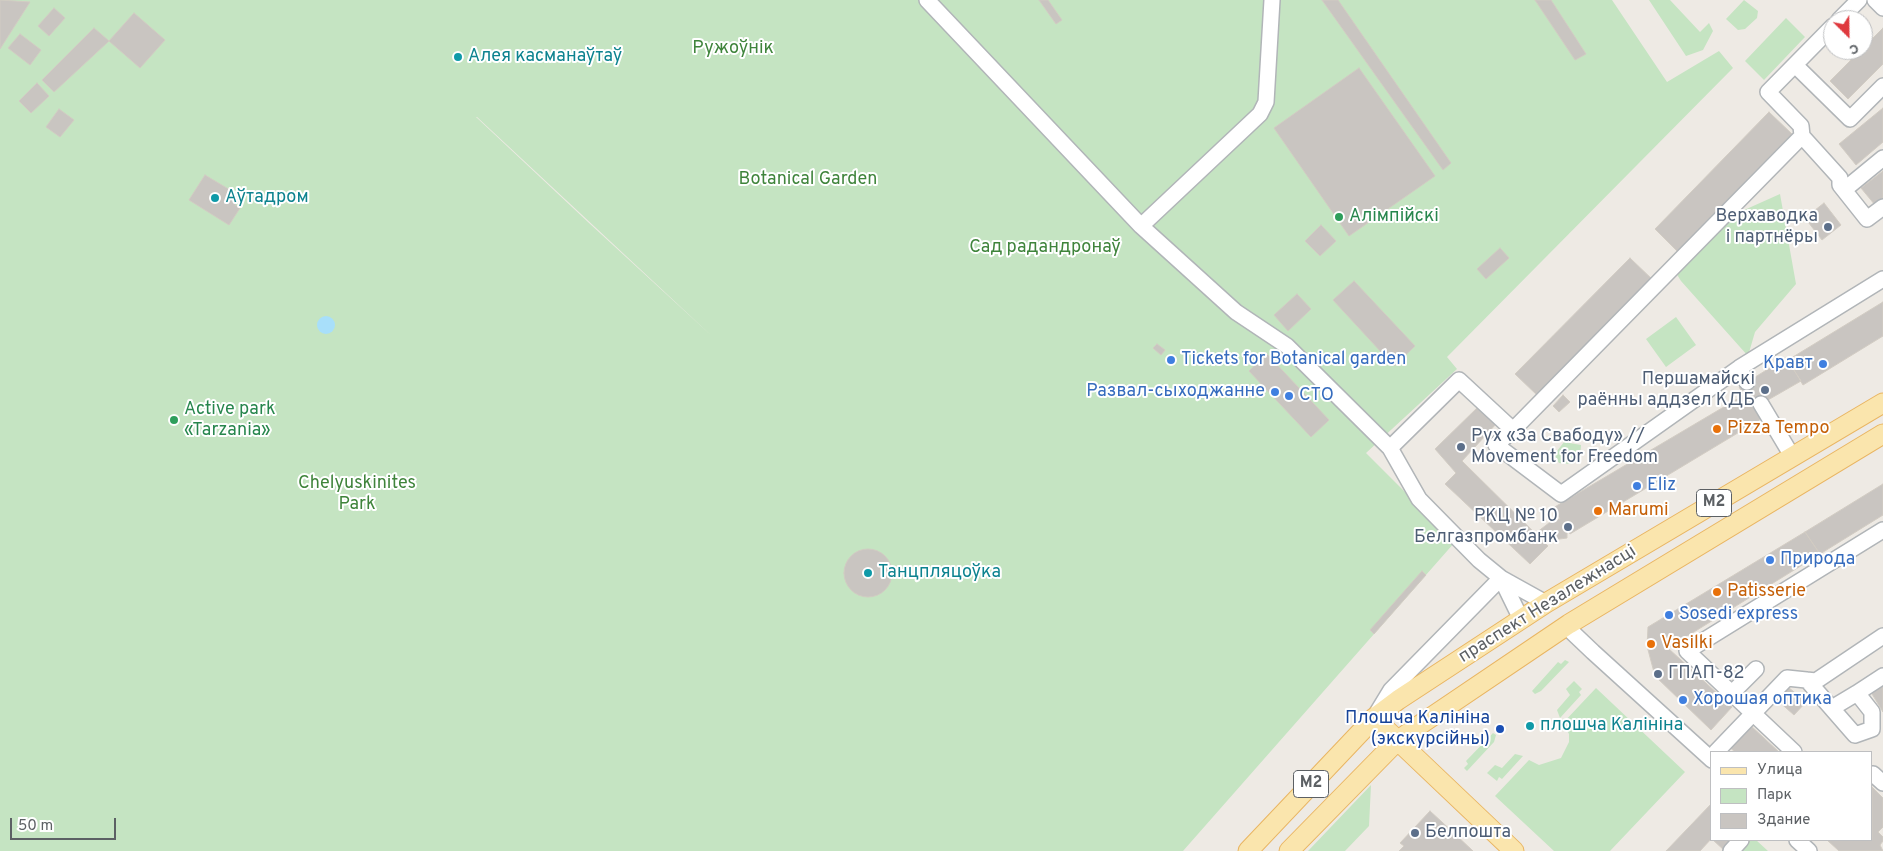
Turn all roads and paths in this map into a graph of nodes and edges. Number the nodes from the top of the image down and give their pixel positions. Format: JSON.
{"nodes":[{"id":1,"x":927,"y":0,"type":"edge"},
{"id":2,"x":1272,"y":0,"type":"edge"},
{"id":3,"x":1859,"y":0,"type":"edge"},
{"id":4,"x":1875,"y":0,"type":"edge"},
{"id":5,"x":1883,"y":8,"type":"edge"},
{"id":6,"x":1849,"y":10,"type":"edge"},
{"id":7,"x":1823,"y":36,"type":"edge"},
{"id":8,"x":1795,"y":65,"type":"junction"},
{"id":9,"x":1883,"y":86,"type":"edge"},
{"id":10,"x":1802,"y":136,"type":"junction"},
{"id":11,"x":1883,"y":158,"type":"edge"},
{"id":12,"x":1844,"y":190,"type":"junction"},
{"id":13,"x":1883,"y":207,"type":"edge"},
{"id":14,"x":1141,"y":226,"type":"junction"},
{"id":15,"x":1883,"y":279,"type":"edge"},
{"id":16,"x":1739,"y":368,"type":"junction"},
{"id":17,"x":1747,"y":382,"type":"tunnel mouth"},
{"id":18,"x":1883,"y":403,"type":"edge"},
{"id":19,"x":1761,"y":404,"type":"tunnel mouth"},
{"id":20,"x":1513,"y":430,"type":"junction"},
{"id":21,"x":1883,"y":434,"type":"edge"},
{"id":22,"x":1390,"y":448,"type":"junction"},
{"id":23,"x":1792,"y":456,"type":"junction"},
{"id":24,"x":1883,"y":530,"type":"edge"},
{"id":25,"x":1500,"y":578,"type":"junction"},
{"id":26,"x":1546,"y":603,"type":"junction"},
{"id":27,"x":1521,"y":619,"type":"junction"},
{"id":28,"x":1569,"y":624,"type":"junction"},
{"id":29,"x":1883,"y":636,"type":"edge"},
{"id":30,"x":1756,"y":669,"type":"dead end"},
{"id":31,"x":1883,"y":676,"type":"edge"},
{"id":32,"x":1807,"y":680,"type":"junction"},
{"id":33,"x":1857,"y":693,"type":"junction"},
{"id":34,"x":1731,"y":694,"type":"junction"},
{"id":35,"x":1832,"y":708,"type":"junction"},
{"id":36,"x":1752,"y":715,"type":"junction"},
{"id":37,"x":1374,"y":718,"type":"junction"},
{"id":38,"x":1397,"y":741,"type":"junction"},
{"id":39,"x":1718,"y":751,"type":"edge"},
{"id":40,"x":1793,"y":751,"type":"edge"},
{"id":41,"x":1710,"y":755,"type":"edge"},
{"id":42,"x":1740,"y":841,"type":"edge"},
{"id":43,"x":1798,"y":841,"type":"edge"},
{"id":44,"x":1248,"y":851,"type":"edge"},
{"id":45,"x":1289,"y":851,"type":"edge"},
{"id":46,"x":1514,"y":851,"type":"edge"},
{"id":47,"x":1731,"y":851,"type":"edge"},
{"id":48,"x":1809,"y":851,"type":"edge"}],
"edges":[{"from":1,"to":14,"type":"street"},
{"from":2,"to":14,"type":"street"},
{"from":3,"to":6,"type":"street"},
{"from":4,"to":5,"type":"street"},
{"from":7,"to":8,"type":"street"},
{"from":8,"to":9,"type":"street"},
{"from":8,"to":10,"type":"street"},
{"from":10,"to":12,"type":"street"},
{"from":10,"to":20,"type":"street"},
{"from":11,"to":12,"type":"street"},
{"from":12,"to":13,"type":"street"},
{"from":14,"to":22,"type":"street"},
{"from":15,"to":16,"type":"street"},
{"from":16,"to":17,"type":"street"},
{"from":16,"to":20,"type":"street"},
{"from":18,"to":23,"type":"main road","name":"праспект Незалежнасці","number":"М2"},
{"from":19,"to":23,"type":"street"},
{"from":20,"to":22,"type":"street"},
{"from":21,"to":28,"type":"main road","name":"праспект Незалежнасці","number":"М2"},
{"from":22,"to":25,"type":"street"},
{"from":23,"to":26,"type":"main road","name":"праспект Незалежнасці","number":"М2"},
{"from":24,"to":34,"type":"street"},
{"from":25,"to":26,"type":"street"},
{"from":25,"to":27,"type":"street"},
{"from":25,"to":37,"type":"street"},
{"from":26,"to":27,"type":"main road","name":"праспект Незалежнасці","number":"М2"},
{"from":27,"to":37,"type":"main road","name":"праспект Незалежнасці","number":"М2"},
{"from":28,"to":38,"type":"main road","name":"праспект Незалежнасці","number":"М2"},
{"from":28,"to":41,"type":"street"},
{"from":29,"to":32,"type":"street"},
{"from":30,"to":34,"type":"street"},
{"from":31,"to":33,"type":"street"},
{"from":32,"to":35,"type":"street"},
{"from":32,"to":36,"type":"street"},
{"from":33,"to":35,"type":"street"},
{"from":33,"to":35,"type":"street"},
{"from":34,"to":36,"type":"street"},
{"from":36,"to":39,"type":"street"},
{"from":36,"to":40,"type":"street"},
{"from":37,"to":38,"type":"main road"},
{"from":37,"to":44,"type":"main road","name":"праспект Незалежнасці","number":"М2"},
{"from":38,"to":45,"type":"main road","name":"праспект Незалежнасці","number":"М2"},
{"from":38,"to":46,"type":"main road"},
{"from":42,"to":47,"type":"street"},
{"from":43,"to":48,"type":"street"}]}
